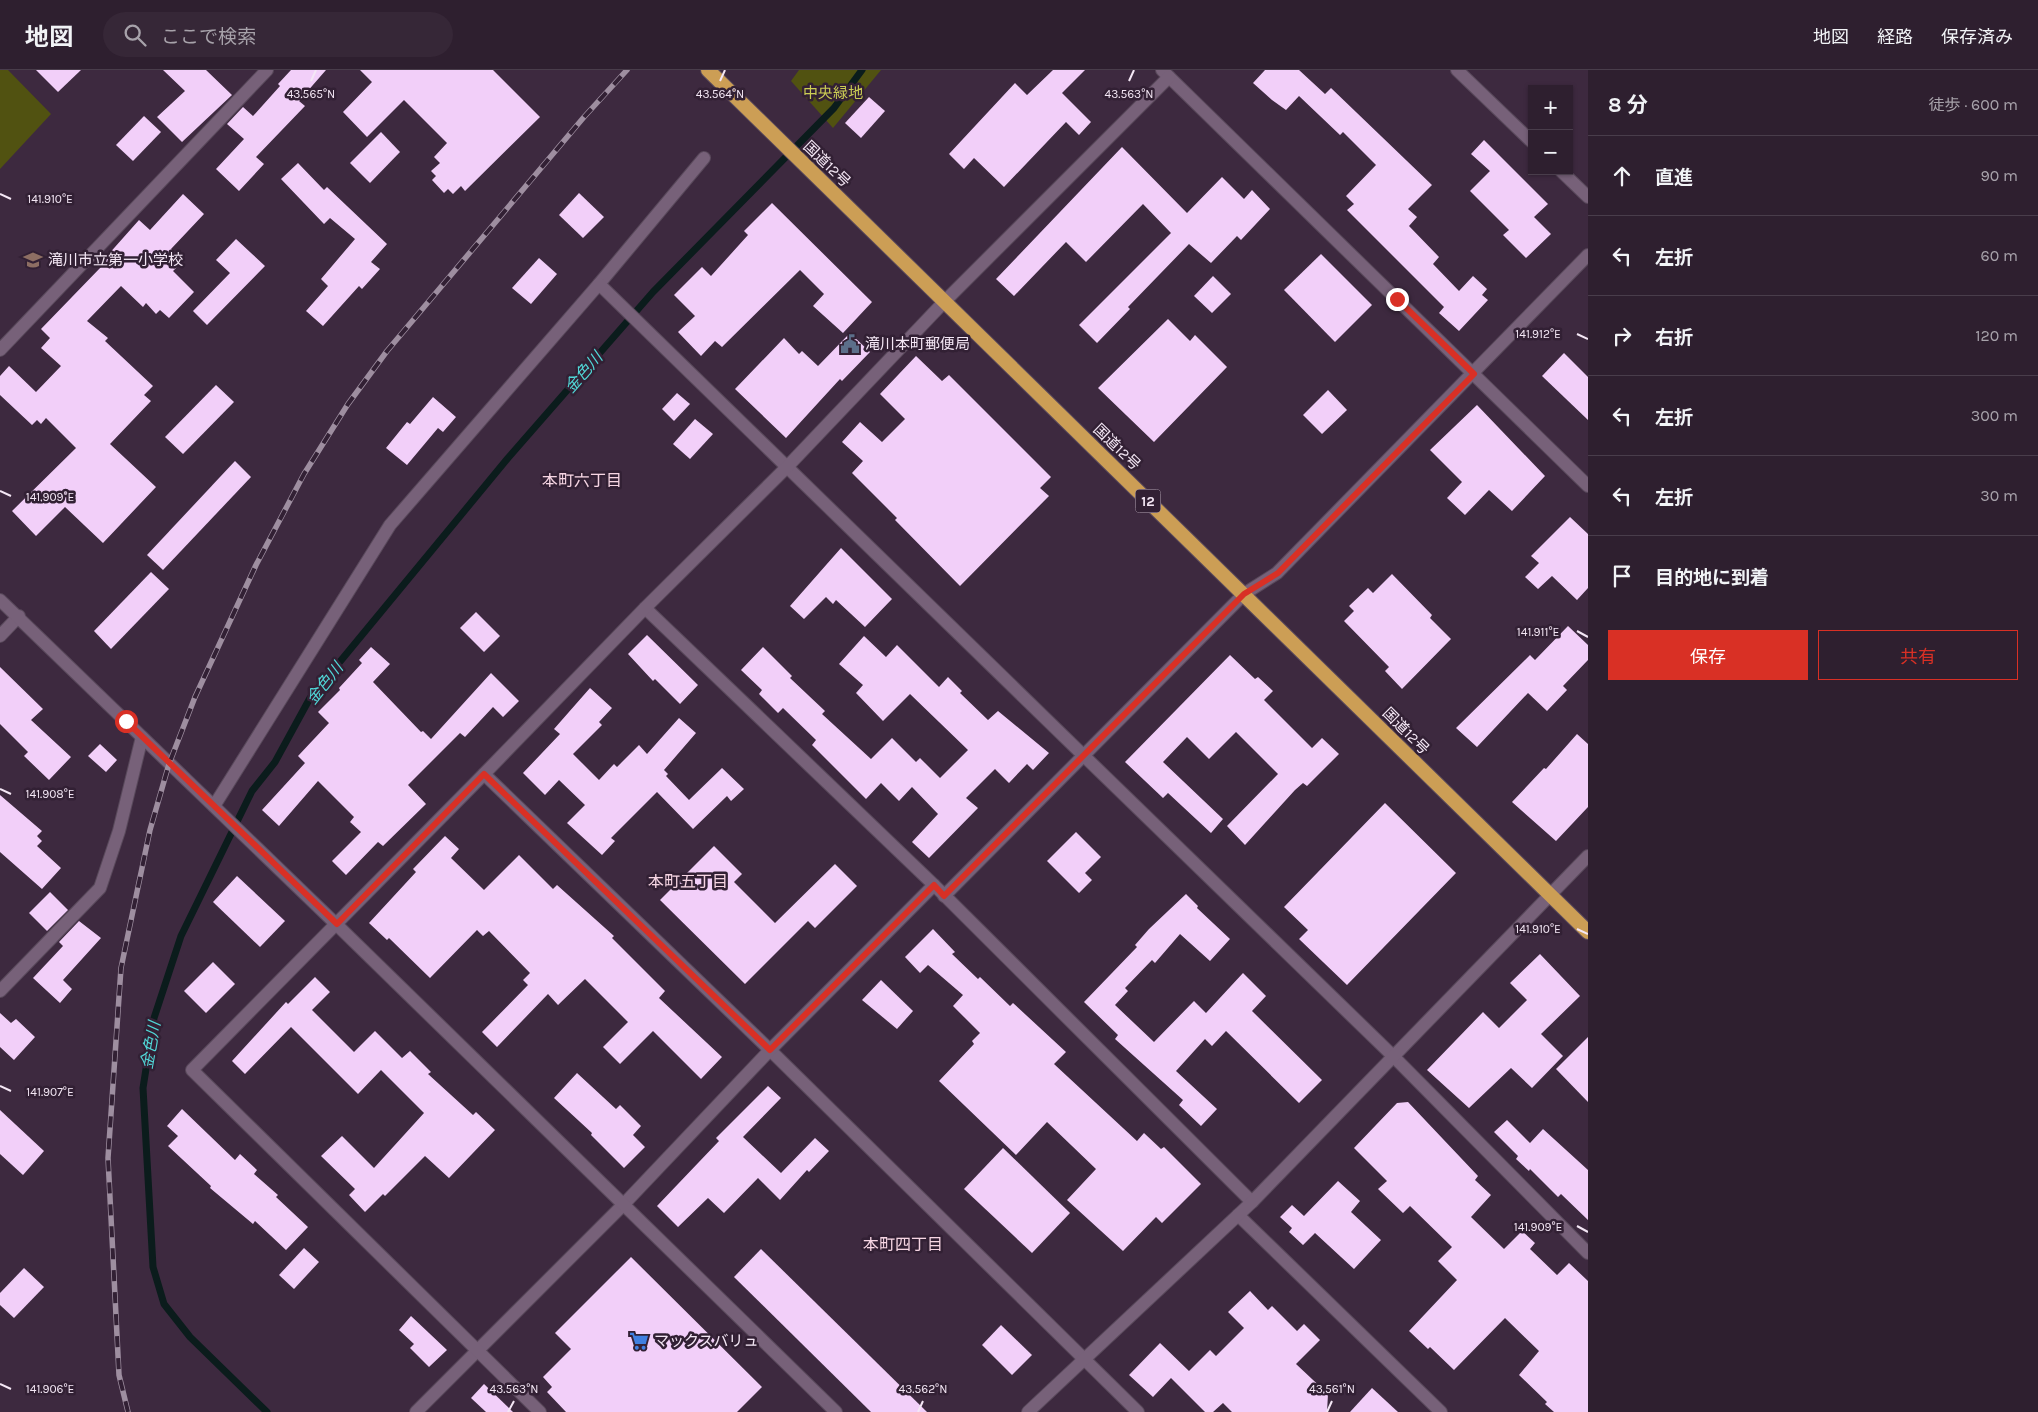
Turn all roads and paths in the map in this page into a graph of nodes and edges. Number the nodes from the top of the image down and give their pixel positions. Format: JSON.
{"nodes":[{"id":1,"x":267,"y":70,"type":"edge"},
{"id":2,"x":708,"y":70,"type":"edge"},
{"id":3,"x":1457,"y":70,"type":"edge"},
{"id":4,"x":1165,"y":74,"type":"edge"},
{"id":5,"x":1528,"y":138,"type":"edge"},
{"id":6,"x":704,"y":158,"type":"dead end"},
{"id":7,"x":1566,"y":175,"type":"edge"},
{"id":8,"x":1588,"y":197,"type":"edge"},
{"id":9,"x":1588,"y":256,"type":"edge"},
{"id":10,"x":599,"y":284,"type":"junction"},
{"id":11,"x":944,"y":302,"type":"junction"},
{"id":12,"x":0,"y":350,"type":"edge"},
{"id":13,"x":1474,"y":374,"type":"junction"},
{"id":14,"x":787,"y":467,"type":"junction"},
{"id":15,"x":1588,"y":486,"type":"edge"},
{"id":16,"x":1244,"y":594,"type":"junction"},
{"id":17,"x":0,"y":600,"type":"edge"},
{"id":18,"x":644,"y":608,"type":"junction"},
{"id":19,"x":19,"y":616,"type":"junction"},
{"id":20,"x":0,"y":636,"type":"edge"},
{"id":21,"x":142,"y":737,"type":"junction"},
{"id":22,"x":1083,"y":755,"type":"junction"},
{"id":23,"x":484,"y":774,"type":"junction"},
{"id":24,"x":214,"y":806,"type":"junction"},
{"id":25,"x":1588,"y":856,"type":"edge"},
{"id":26,"x":934,"y":885,"type":"junction"},
{"id":27,"x":1550,"y":895,"type":"junction"},
{"id":28,"x":944,"y":896,"type":"junction"},
{"id":29,"x":337,"y":924,"type":"junction"},
{"id":30,"x":1588,"y":932,"type":"edge"},
{"id":31,"x":0,"y":991,"type":"edge"},
{"id":32,"x":770,"y":1050,"type":"junction"},
{"id":33,"x":1392,"y":1055,"type":"junction"},
{"id":34,"x":1252,"y":1202,"type":"junction"},
{"id":35,"x":623,"y":1205,"type":"junction"},
{"id":36,"x":1238,"y":1214,"type":"junction"},
{"id":37,"x":1588,"y":1253,"type":"edge"},
{"id":38,"x":478,"y":1349,"type":"junction"},
{"id":39,"x":1085,"y":1361,"type":"junction"},
{"id":40,"x":416,"y":1412,"type":"edge"},
{"id":41,"x":540,"y":1412,"type":"edge"},
{"id":42,"x":836,"y":1412,"type":"edge"},
{"id":43,"x":1028,"y":1412,"type":"edge"},
{"id":44,"x":1138,"y":1412,"type":"edge"},
{"id":45,"x":1441,"y":1412,"type":"edge"}],
"edges":[{"from":1,"to":12,"type":"street"},
{"from":2,"to":11,"type":"highway","name":"国道12号","number":"12"},
{"from":3,"to":5,"type":"street"},
{"from":4,"to":11,"type":"street"},
{"from":4,"to":13,"type":"street"},
{"from":6,"to":10,"type":"street"},
{"from":7,"to":8,"type":"street"},
{"from":9,"to":13,"type":"street"},
{"from":10,"to":14,"type":"street"},
{"from":10,"to":24,"type":"street"},
{"from":11,"to":14,"type":"street"},
{"from":11,"to":16,"type":"highway","name":"国道12号","number":"12"},
{"from":13,"to":15,"type":"street"},
{"from":13,"to":16,"type":"street"},
{"from":14,"to":18,"type":"street"},
{"from":14,"to":22,"type":"street"},
{"from":16,"to":22,"type":"street"},
{"from":16,"to":27,"type":"highway","name":"国道12号","number":"12"},
{"from":17,"to":19,"type":"street"},
{"from":18,"to":23,"type":"street"},
{"from":18,"to":26,"type":"street"},
{"from":19,"to":20,"type":"street"},
{"from":19,"to":21,"type":"street"},
{"from":21,"to":24,"type":"street"},
{"from":21,"to":31,"type":"street"},
{"from":22,"to":28,"type":"street"},
{"from":22,"to":33,"type":"street"},
{"from":23,"to":29,"type":"street"},
{"from":23,"to":32,"type":"street"},
{"from":24,"to":29,"type":"street"},
{"from":25,"to":27,"type":"street"},
{"from":26,"to":28,"type":"street"},
{"from":26,"to":32,"type":"street"},
{"from":27,"to":30,"type":"highway","name":"国道12号","number":"12"},
{"from":27,"to":33,"type":"street"},
{"from":28,"to":34,"type":"street"},
{"from":29,"to":35,"type":"street"},
{"from":29,"to":38,"type":"street"},
{"from":32,"to":35,"type":"street"},
{"from":32,"to":39,"type":"street"},
{"from":33,"to":34,"type":"street"},
{"from":33,"to":37,"type":"street"},
{"from":34,"to":36,"type":"street"},
{"from":35,"to":38,"type":"street"},
{"from":35,"to":42,"type":"street"},
{"from":36,"to":39,"type":"street"},
{"from":36,"to":45,"type":"street"},
{"from":38,"to":40,"type":"street"},
{"from":38,"to":41,"type":"street"},
{"from":39,"to":43,"type":"street"},
{"from":39,"to":44,"type":"street"}]}
